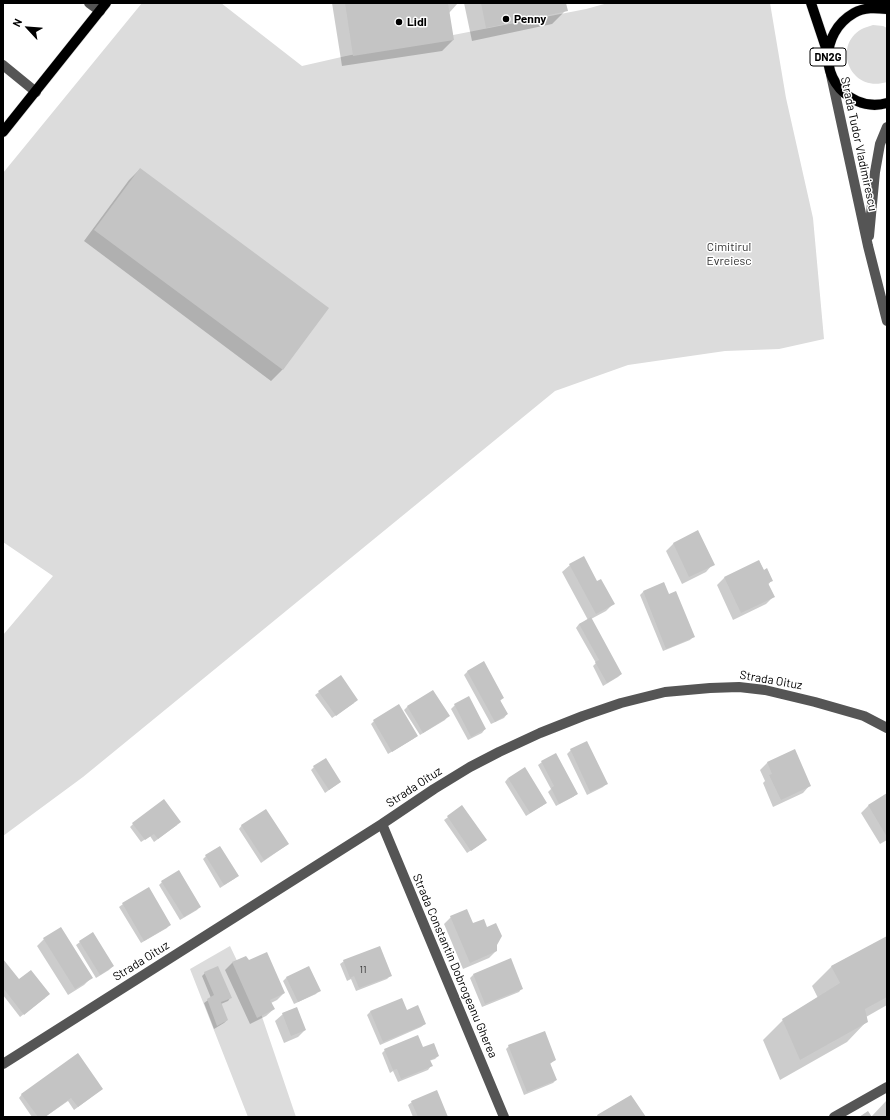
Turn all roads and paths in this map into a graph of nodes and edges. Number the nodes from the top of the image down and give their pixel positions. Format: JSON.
{"nodes":[{"id":1,"x":89,"y":3,"type":"edge"},
{"id":2,"x":106,"y":3,"type":"edge"},
{"id":3,"x":811,"y":3,"type":"edge"},
{"id":4,"x":887,"y":9,"type":"edge"},
{"id":5,"x":100,"y":11,"type":"junction"},
{"id":6,"x":828,"y":54,"type":"junction"},
{"id":7,"x":3,"y":65,"type":"edge"},
{"id":8,"x":830,"y":71,"type":"junction"},
{"id":9,"x":36,"y":92,"type":"junction"},
{"id":10,"x":887,"y":103,"type":"edge"},
{"id":11,"x":887,"y":127,"type":"edge"},
{"id":12,"x":3,"y":132,"type":"edge"},
{"id":13,"x":868,"y":246,"type":"junction"},
{"id":14,"x":887,"y":321,"type":"edge"},
{"id":15,"x":887,"y":728,"type":"edge"},
{"id":16,"x":382,"y":824,"type":"junction"},
{"id":17,"x":3,"y":1064,"type":"edge"},
{"id":18,"x":887,"y":1087,"type":"edge"},
{"id":19,"x":504,"y":1117,"type":"edge"},
{"id":20,"x":834,"y":1117,"type":"edge"}],
"edges":[{"from":1,"to":5,"type":"street"},
{"from":2,"to":5,"type":"main road"},
{"from":3,"to":6,"type":"main road","number":"DN2G"},
{"from":4,"to":6,"type":"main road","number":"DN2G"},
{"from":5,"to":9,"type":"main road"},
{"from":6,"to":8,"type":"main road","number":"DN2G"},
{"from":7,"to":9,"type":"street"},
{"from":8,"to":10,"type":"main road","number":"DN2G"},
{"from":8,"to":13,"type":"street","name":"Strada Tudor Vladimirescu"},
{"from":9,"to":12,"type":"main road"},
{"from":11,"to":13,"type":"street","name":"Strada Tudor Vladimirescu"},
{"from":13,"to":14,"type":"street","name":"Strada Tudor Vladimirescu"},
{"from":15,"to":16,"type":"street","name":"Strada Oituz"},
{"from":16,"to":17,"type":"street","name":"Strada Oituz"},
{"from":16,"to":19,"type":"street","name":"Strada Constantin Dobrogeanu Gherea"},
{"from":18,"to":20,"type":"street"}]}
